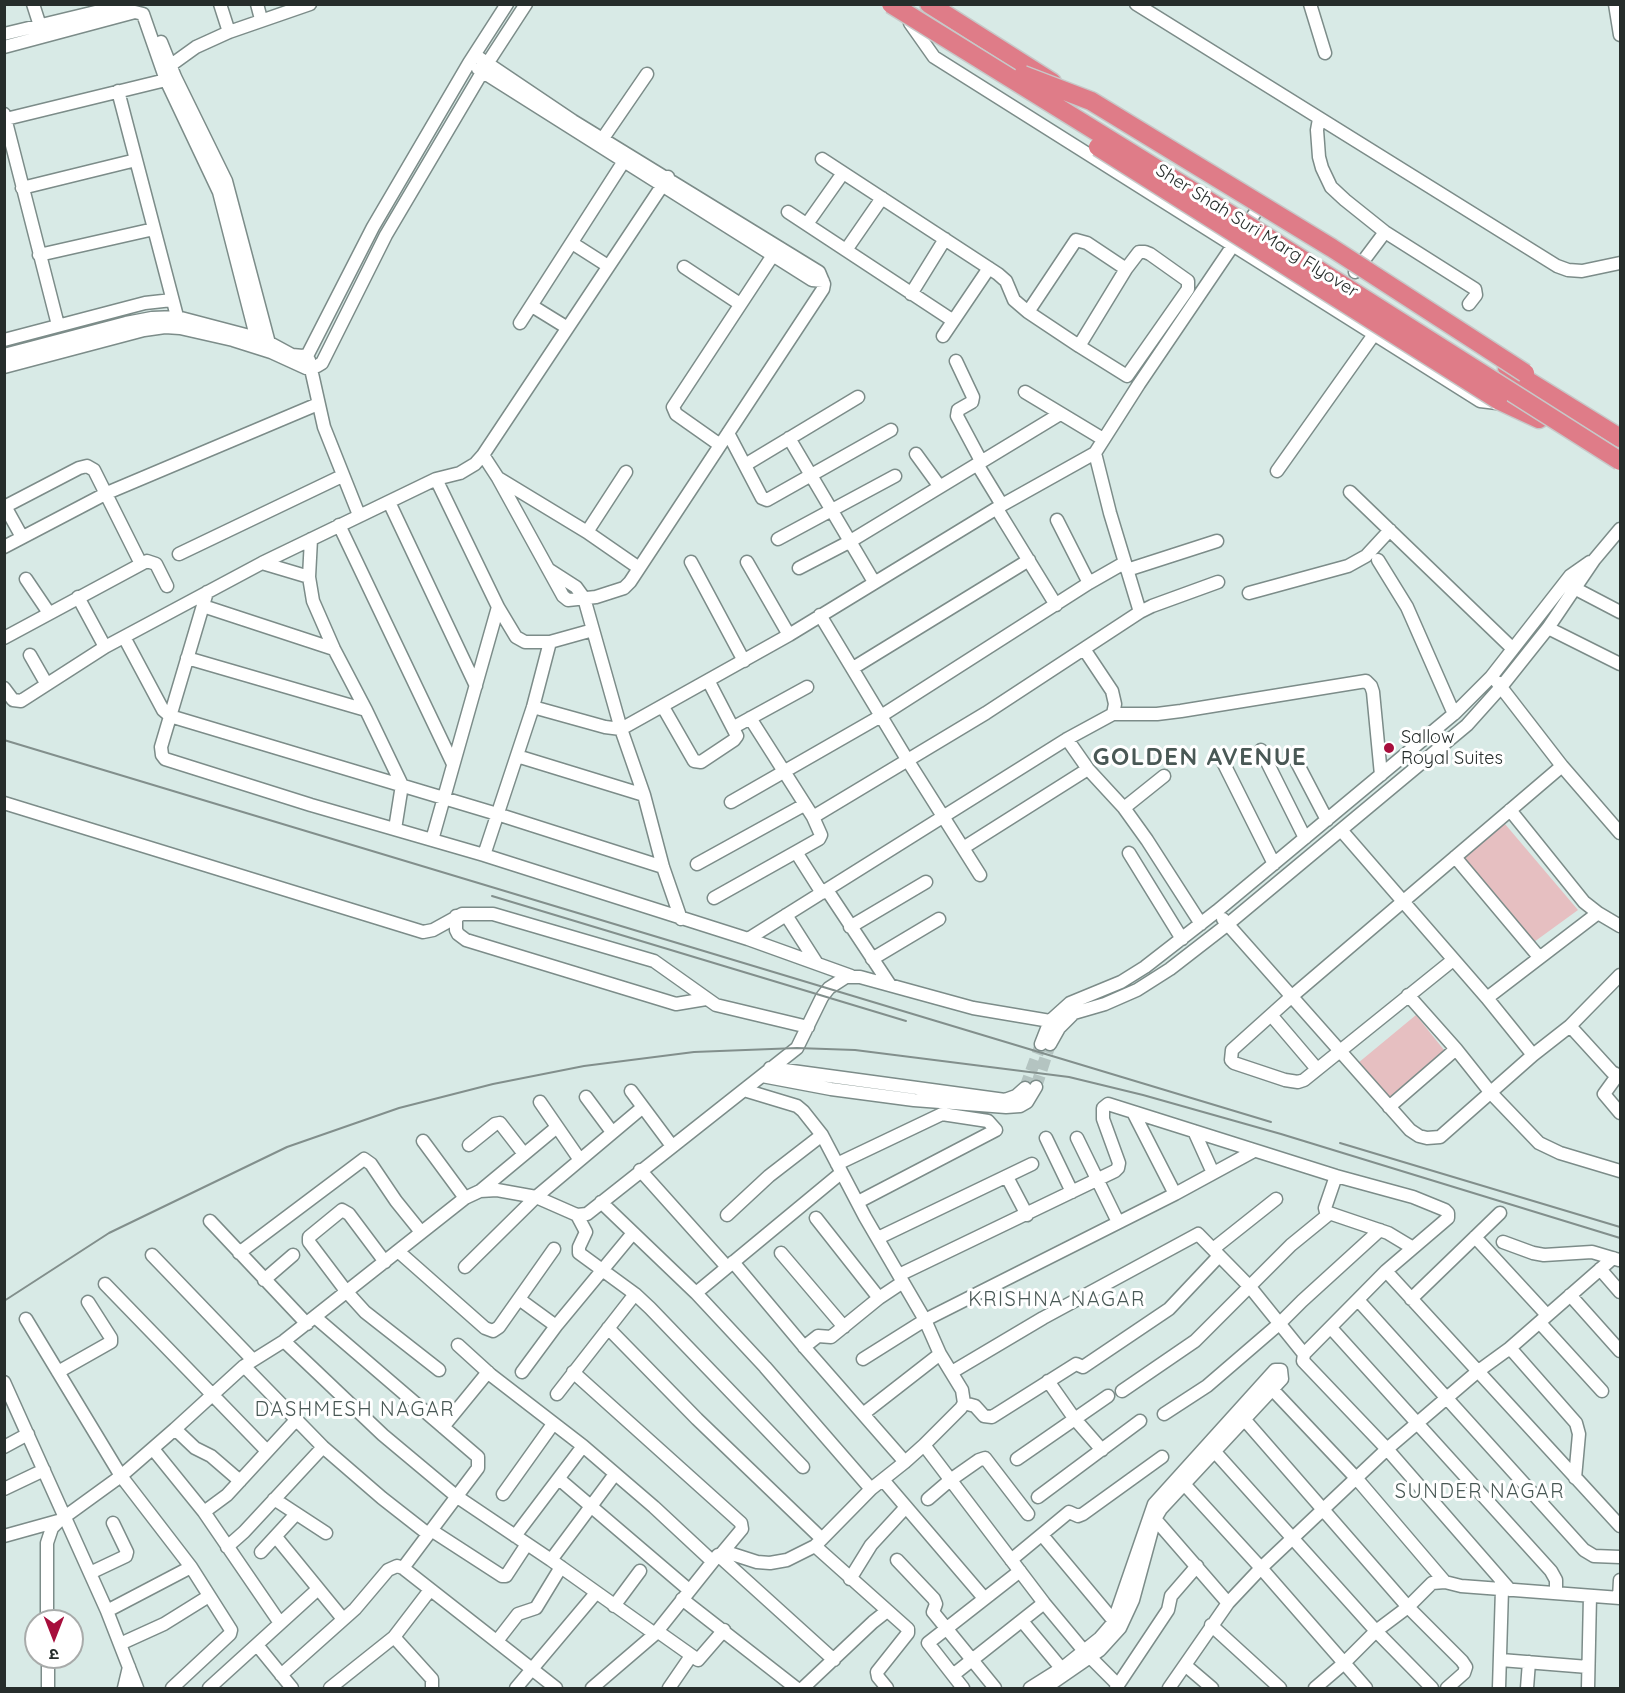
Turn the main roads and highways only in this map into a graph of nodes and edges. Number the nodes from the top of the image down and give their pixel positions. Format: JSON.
{"nodes":[{"id":1,"x":879,"y":4,"type":"edge"},
{"id":2,"x":891,"y":4,"type":"edge"},
{"id":3,"x":909,"y":4,"type":"edge"},
{"id":4,"x":930,"y":4,"type":"edge"},
{"id":5,"x":1020,"y":79,"type":"junction"},
{"id":6,"x":1561,"y":401,"type":"junction"},
{"id":7,"x":1539,"y":419,"type":"junction"},
{"id":8,"x":1620,"y":438,"type":"edge"},
{"id":9,"x":1620,"y":450,"type":"edge"},
{"id":10,"x":1620,"y":461,"type":"edge"},
{"id":11,"x":1620,"y":471,"type":"edge"}],
"edges":[{"from":1,"to":7,"type":"highway"},
{"from":2,"to":5,"type":"highway","name":"Sher Shah Suri Marg Flyover","bridge":true},
{"from":3,"to":5,"type":"highway","name":"Sher Shah Suri Marg Flyover"},
{"from":4,"to":6,"type":"highway"},
{"from":5,"to":6,"type":"highway","bridge":true},
{"from":5,"to":7,"type":"highway","bridge":true},
{"from":5,"to":9,"type":"highway","name":"Sher Shah Suri Marg Flyover","bridge":true},
{"from":5,"to":10,"type":"highway","name":"Sher Shah Suri Marg Flyover","bridge":true},
{"from":6,"to":8,"type":"highway"},
{"from":7,"to":11,"type":"highway"}]}
